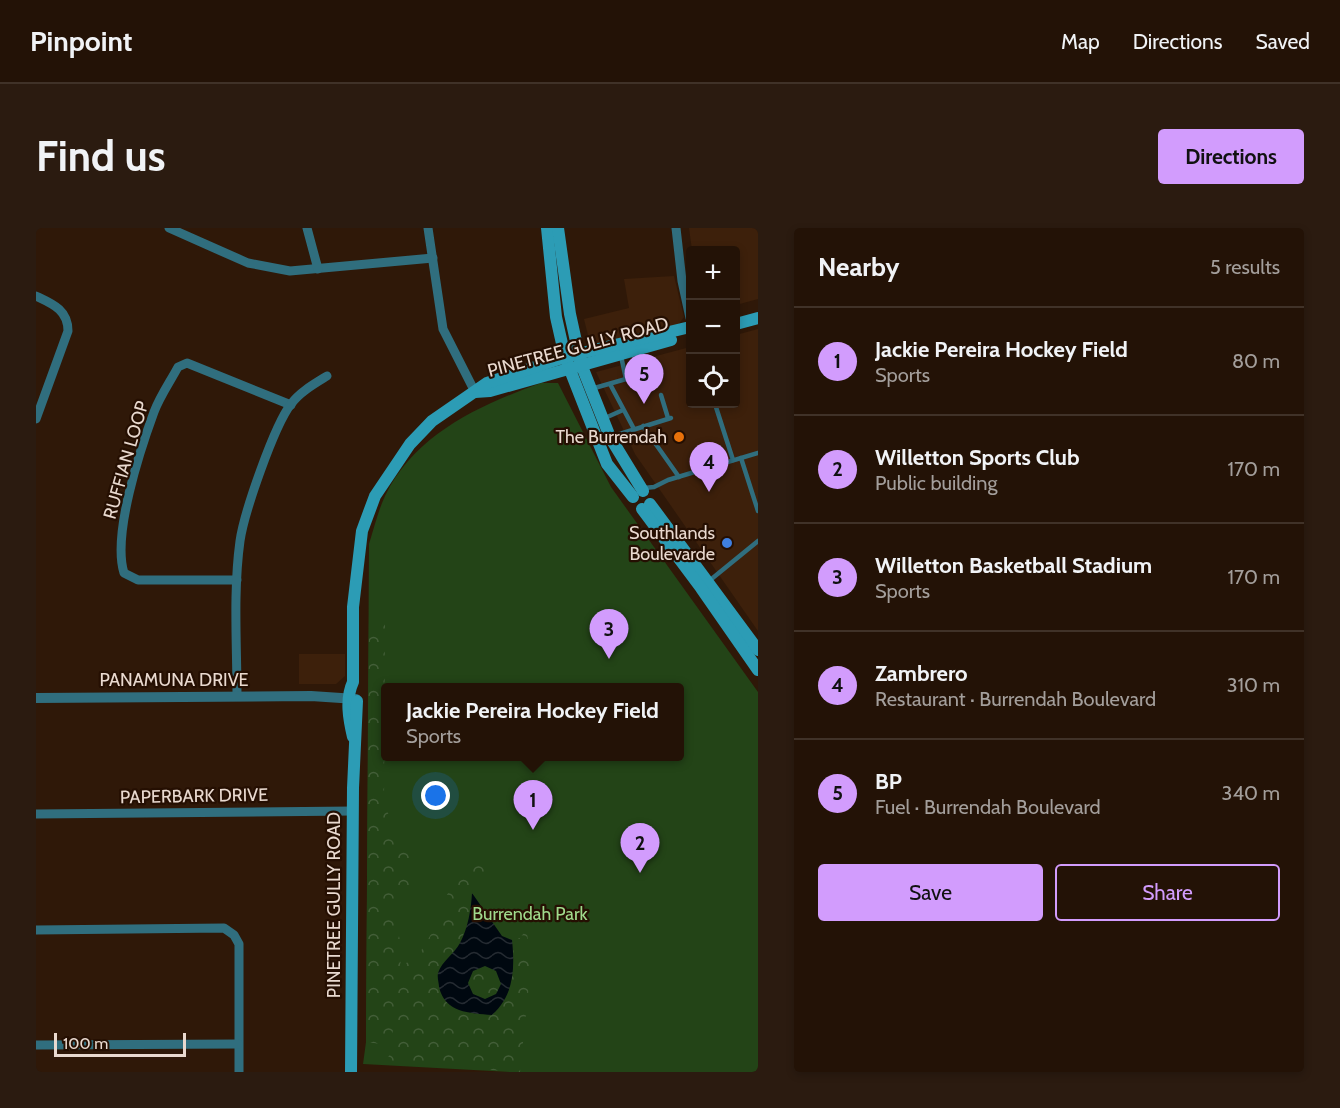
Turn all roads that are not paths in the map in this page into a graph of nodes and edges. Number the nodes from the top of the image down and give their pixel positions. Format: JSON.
{"nodes":[{"id":1,"x":169,"y":228,"type":"edge"},
{"id":2,"x":307,"y":228,"type":"edge"},
{"id":3,"x":428,"y":228,"type":"edge"},
{"id":4,"x":547,"y":228,"type":"edge"},
{"id":5,"x":558,"y":228,"type":"edge"},
{"id":6,"x":676,"y":228,"type":"edge"},
{"id":7,"x":433,"y":258,"type":"junction"},
{"id":8,"x":318,"y":269,"type":"junction"},
{"id":9,"x":36,"y":296,"type":"edge"},
{"id":10,"x":686,"y":300,"type":"edge"},
{"id":11,"x":758,"y":310,"type":"edge"},
{"id":12,"x":740,"y":315,"type":"edge"},
{"id":13,"x":758,"y":318,"type":"edge"},
{"id":14,"x":740,"y":323,"type":"edge"},
{"id":15,"x":686,"y":328,"type":"edge"},
{"id":16,"x":686,"y":336,"type":"edge"},
{"id":17,"x":619,"y":349,"type":"junction"},
{"id":18,"x":573,"y":361,"type":"junction"},
{"id":19,"x":661,"y":369,"type":"dead end"},
{"id":20,"x":653,"y":372,"type":"junction"},
{"id":21,"x":327,"y":376,"type":"dead end"},
{"id":22,"x":626,"y":379,"type":"junction"},
{"id":23,"x":656,"y":381,"type":"dead end"},
{"id":24,"x":610,"y":384,"type":"junction"},
{"id":25,"x":590,"y":389,"type":"junction"},
{"id":26,"x":475,"y":393,"type":"junction"},
{"id":27,"x":661,"y":395,"type":"dead end"},
{"id":28,"x":291,"y":405,"type":"junction"},
{"id":29,"x":717,"y":408,"type":"edge"},
{"id":30,"x":623,"y":410,"type":"junction"},
{"id":31,"x":36,"y":419,"type":"edge"},
{"id":32,"x":602,"y":419,"type":"junction"},
{"id":33,"x":644,"y":426,"type":"junction"},
{"id":34,"x":634,"y":429,"type":"junction"},
{"id":35,"x":610,"y":437,"type":"junction"},
{"id":36,"x":758,"y":453,"type":"edge"},
{"id":37,"x":741,"y":458,"type":"junction"},
{"id":38,"x":733,"y":460,"type":"junction"},
{"id":39,"x":679,"y":477,"type":"junction"},
{"id":40,"x":639,"y":492,"type":"junction"},
{"id":41,"x":758,"y":511,"type":"edge"},
{"id":42,"x":758,"y":541,"type":"edge"},
{"id":43,"x":237,"y":580,"type":"junction"},
{"id":44,"x":705,"y":584,"type":"junction"},
{"id":45,"x":753,"y":645,"type":"edge"},
{"id":46,"x":758,"y":670,"type":"edge"},
{"id":47,"x":353,"y":692,"type":"junction"},
{"id":48,"x":237,"y":696,"type":"junction"},
{"id":49,"x":36,"y":698,"type":"edge"},
{"id":50,"x":352,"y":811,"type":"junction"},
{"id":51,"x":36,"y":814,"type":"edge"},
{"id":52,"x":36,"y":930,"type":"edge"},
{"id":53,"x":238,"y":1044,"type":"junction"},
{"id":54,"x":36,"y":1045,"type":"edge"},
{"id":55,"x":239,"y":1072,"type":"edge"},
{"id":56,"x":351,"y":1072,"type":"edge"}],
"edges":[{"from":1,"to":8,"type":"street"},
{"from":2,"to":8,"type":"street"},
{"from":3,"to":7,"type":"street"},
{"from":4,"to":18,"type":"main road"},
{"from":5,"to":18,"type":"main road"},
{"from":6,"to":10,"type":"street"},
{"from":7,"to":8,"type":"street"},
{"from":7,"to":26,"type":"street"},
{"from":9,"to":31,"type":"street"},
{"from":11,"to":12,"type":"main road"},
{"from":13,"to":14,"type":"main road"},
{"from":15,"to":17,"type":"main road","name":"PINETREE GULLY ROAD"},
{"from":16,"to":17,"type":"main road","name":"PINETREE GULLY ROAD"},
{"from":17,"to":18,"type":"main road","name":"PINETREE GULLY ROAD"},
{"from":17,"to":22,"type":"lane"},
{"from":18,"to":25,"type":"main road"},
{"from":18,"to":26,"type":"main road","name":"PINETREE GULLY ROAD"},
{"from":18,"to":40,"type":"main road"},
{"from":19,"to":20,"type":"lane"},
{"from":20,"to":22,"type":"lane"},
{"from":20,"to":23,"type":"lane"},
{"from":21,"to":28,"type":"street"},
{"from":22,"to":24,"type":"lane"},
{"from":24,"to":25,"type":"lane"},
{"from":24,"to":30,"type":"lane"},
{"from":25,"to":32,"type":"main road"},
{"from":26,"to":47,"type":"main road","name":"PINETREE GULLY ROAD"},
{"from":27,"to":33,"type":"lane"},
{"from":28,"to":43,"type":"street"},
{"from":28,"to":43,"type":"street","name":"RUFFIAN LOOP"},
{"from":29,"to":38,"type":"lane"},
{"from":30,"to":32,"type":"lane"},
{"from":30,"to":34,"type":"lane"},
{"from":32,"to":35,"type":"main road"},
{"from":33,"to":34,"type":"lane"},
{"from":33,"to":39,"type":"lane"},
{"from":34,"to":35,"type":"lane"},
{"from":35,"to":40,"type":"main road"},
{"from":36,"to":37,"type":"lane"},
{"from":37,"to":38,"type":"lane"},
{"from":37,"to":41,"type":"lane"},
{"from":38,"to":39,"type":"lane"},
{"from":39,"to":40,"type":"lane"},
{"from":40,"to":44,"type":"main road"},
{"from":42,"to":44,"type":"lane"},
{"from":43,"to":48,"type":"street"},
{"from":44,"to":45,"type":"main road"},
{"from":45,"to":46,"type":"main road"},
{"from":47,"to":48,"type":"street","name":"PANAMUNA DRIVE"},
{"from":47,"to":50,"type":"main road","name":"PINETREE GULLY ROAD"},
{"from":48,"to":49,"type":"street","name":"PANAMUNA DRIVE"},
{"from":50,"to":51,"type":"street","name":"PAPERBARK DRIVE"},
{"from":50,"to":56,"type":"main road","name":"PINETREE GULLY ROAD"},
{"from":52,"to":53,"type":"street"},
{"from":53,"to":54,"type":"street"},
{"from":53,"to":55,"type":"street"}]}
